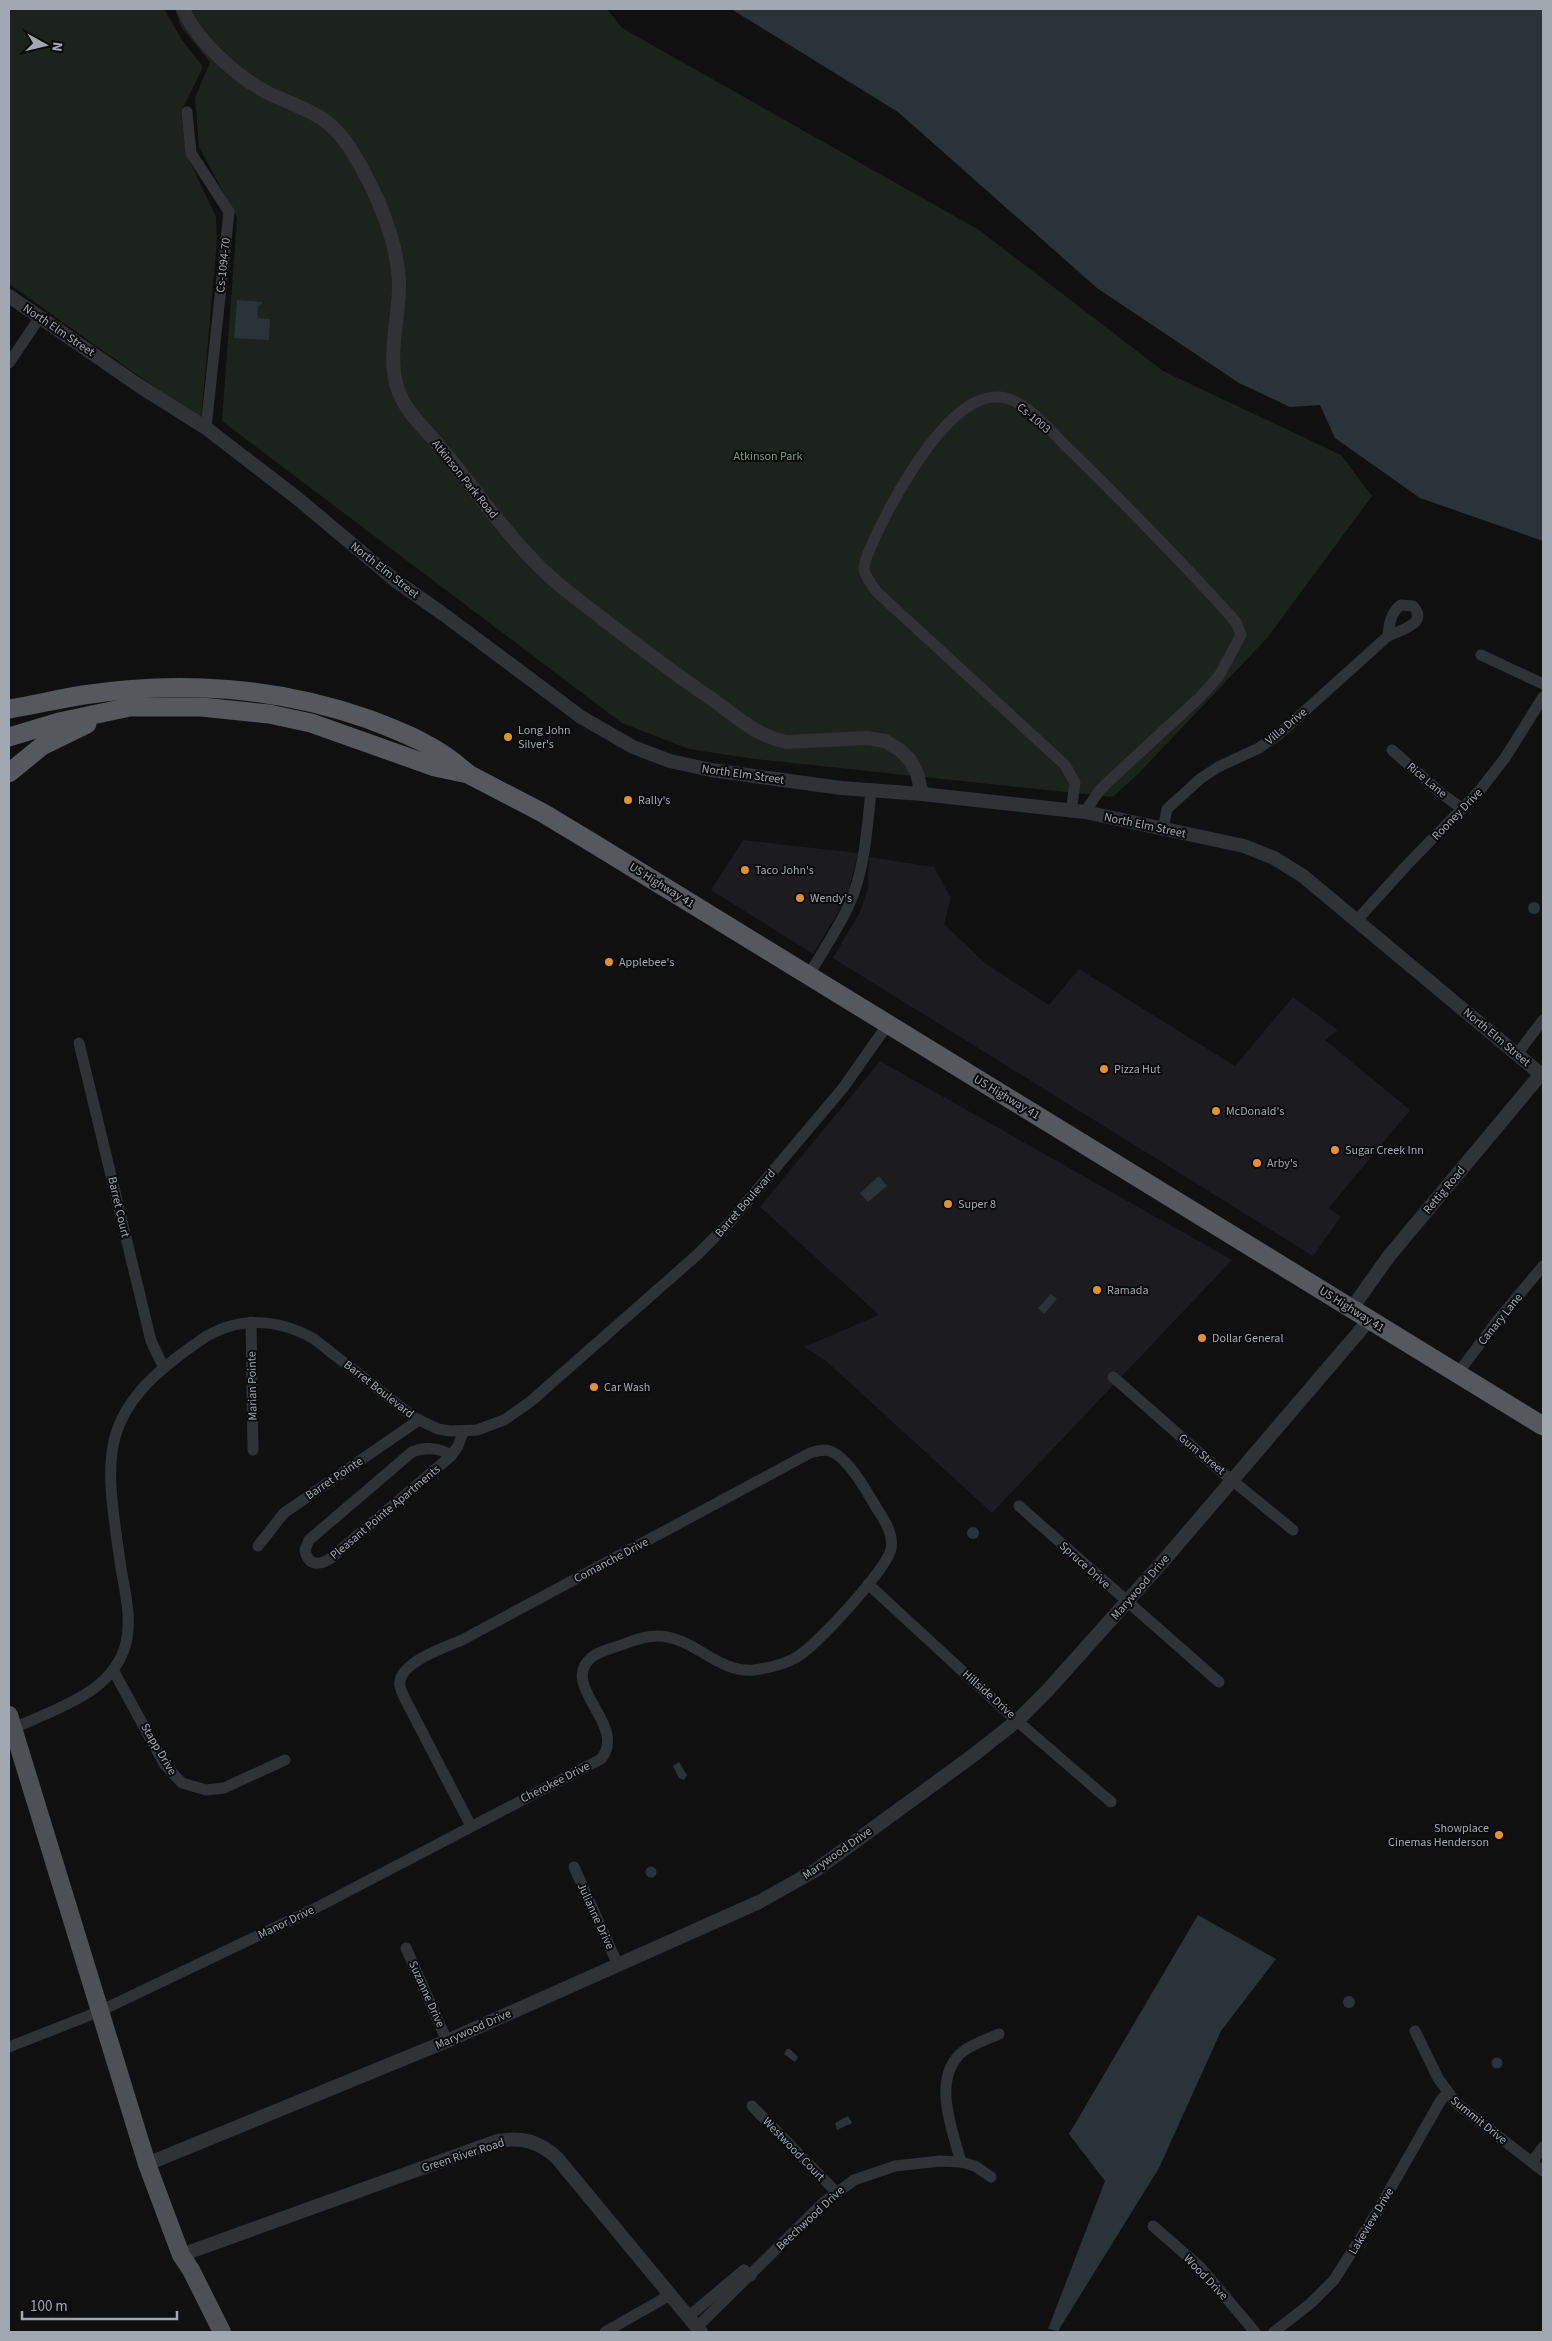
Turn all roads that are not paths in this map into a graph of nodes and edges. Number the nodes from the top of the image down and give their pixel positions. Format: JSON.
{"nodes":[{"id":1,"x":183,"y":9,"type":"edge"},
{"id":2,"x":187,"y":112,"type":"dead end"},
{"id":3,"x":9,"y":296,"type":"edge"},
{"id":4,"x":40,"y":317,"type":"junction"},
{"id":5,"x":9,"y":364,"type":"edge"},
{"id":6,"x":206,"y":428,"type":"junction"},
{"id":7,"x":1388,"y":636,"type":"dead end"},
{"id":8,"x":1480,"y":655,"type":"dead end"},
{"id":9,"x":1543,"y":684,"type":"edge"},
{"id":10,"x":1543,"y":697,"type":"edge"},
{"id":11,"x":41,"y":704,"type":"junction"},
{"id":12,"x":130,"y":707,"type":"junction"},
{"id":13,"x":9,"y":709,"type":"edge"},
{"id":14,"x":9,"y":717,"type":"edge"},
{"id":15,"x":9,"y":737,"type":"edge"},
{"id":16,"x":1392,"y":750,"type":"dead end"},
{"id":17,"x":9,"y":773,"type":"edge"},
{"id":18,"x":468,"y":774,"type":"junction"},
{"id":19,"x":871,"y":790,"type":"junction"},
{"id":20,"x":922,"y":794,"type":"junction"},
{"id":21,"x":1463,"y":809,"type":"junction"},
{"id":22,"x":1071,"y":812,"type":"junction"},
{"id":23,"x":1086,"y":812,"type":"junction"},
{"id":24,"x":1163,"y":829,"type":"junction"},
{"id":25,"x":1357,"y":920,"type":"junction"},
{"id":26,"x":809,"y":976,"type":"junction"},
{"id":27,"x":1543,"y":1020,"type":"edge"},
{"id":28,"x":888,"y":1024,"type":"junction"},
{"id":29,"x":80,"y":1043,"type":"dead end"},
{"id":30,"x":1517,"y":1054,"type":"junction"},
{"id":31,"x":1542,"y":1075,"type":"edge"},
{"id":32,"x":1543,"y":1266,"type":"edge"},
{"id":33,"x":1352,"y":1308,"type":"junction"},
{"id":34,"x":1370,"y":1319,"type":"junction"},
{"id":35,"x":251,"y":1322,"type":"junction"},
{"id":36,"x":164,"y":1368,"type":"junction"},
{"id":37,"x":1458,"y":1373,"type":"junction"},
{"id":38,"x":1113,"y":1377,"type":"dead end"},
{"id":39,"x":419,"y":1420,"type":"junction"},
{"id":40,"x":1543,"y":1426,"type":"edge"},
{"id":41,"x":463,"y":1432,"type":"junction"},
{"id":42,"x":253,"y":1450,"type":"dead end"},
{"id":43,"x":451,"y":1456,"type":"junction"},
{"id":44,"x":1232,"y":1479,"type":"junction"},
{"id":45,"x":1019,"y":1506,"type":"dead end"},
{"id":46,"x":1293,"y":1530,"type":"dead end"},
{"id":47,"x":258,"y":1546,"type":"dead end"},
{"id":48,"x":868,"y":1584,"type":"junction"},
{"id":49,"x":1127,"y":1602,"type":"junction"},
{"id":50,"x":113,"y":1670,"type":"junction"},
{"id":51,"x":1219,"y":1682,"type":"dead end"},
{"id":52,"x":1018,"y":1720,"type":"junction"},
{"id":53,"x":10,"y":1724,"type":"edge"},
{"id":54,"x":284,"y":1760,"type":"dead end"},
{"id":55,"x":1111,"y":1802,"type":"dead end"},
{"id":56,"x":471,"y":1826,"type":"junction"},
{"id":57,"x":574,"y":1868,"type":"dead end"},
{"id":58,"x":406,"y":1948,"type":"dead end"},
{"id":59,"x":618,"y":1964,"type":"junction"},
{"id":60,"x":98,"y":2012,"type":"junction"},
{"id":61,"x":1415,"y":2031,"type":"dead end"},
{"id":62,"x":999,"y":2034,"type":"dead end"},
{"id":63,"x":447,"y":2041,"type":"junction"},
{"id":64,"x":9,"y":2047,"type":"edge"},
{"id":65,"x":1447,"y":2093,"type":"junction"},
{"id":66,"x":752,"y":2106,"type":"dead end"},
{"id":67,"x":1543,"y":2147,"type":"edge"},
{"id":68,"x":961,"y":2162,"type":"junction"},
{"id":69,"x":1532,"y":2162,"type":"junction"},
{"id":70,"x":147,"y":2164,"type":"junction"},
{"id":71,"x":1543,"y":2171,"type":"edge"},
{"id":72,"x":991,"y":2177,"type":"dead end"},
{"id":73,"x":836,"y":2192,"type":"junction"},
{"id":74,"x":1153,"y":2226,"type":"dead end"},
{"id":75,"x":181,"y":2255,"type":"junction"},
{"id":76,"x":670,"y":2295,"type":"junction"},
{"id":77,"x":696,"y":2326,"type":"edge"},
{"id":78,"x":222,"y":2332,"type":"edge"},
{"id":79,"x":605,"y":2332,"type":"edge"},
{"id":80,"x":1255,"y":2332,"type":"edge"},
{"id":81,"x":1274,"y":2332,"type":"edge"}],
"edges":[{"from":1,"to":20,"type":"street","name":"Atkinson Park Road"},
{"from":2,"to":6,"type":"street","name":"Cs-1094-70"},
{"from":3,"to":4,"type":"street","name":"North Elm Street"},
{"from":4,"to":5,"type":"street"},
{"from":4,"to":6,"type":"street","name":"North Elm Street"},
{"from":6,"to":19,"type":"street","name":"North Elm Street"},
{"from":7,"to":24,"type":"street","name":"Villa Drive"},
{"from":8,"to":9,"type":"street"},
{"from":10,"to":21,"type":"street","name":"Rooney Drive"},
{"from":11,"to":13,"type":"highway"},
{"from":11,"to":14,"type":"highway"},
{"from":11,"to":18,"type":"highway"},
{"from":12,"to":15,"type":"highway"},
{"from":12,"to":17,"type":"highway"},
{"from":12,"to":18,"type":"highway"},
{"from":16,"to":21,"type":"street","name":"Rice Lane"},
{"from":18,"to":26,"type":"highway","name":"US Highway 41"},
{"from":19,"to":20,"type":"street","name":"North Elm Street"},
{"from":19,"to":26,"type":"street"},
{"from":20,"to":22,"type":"street","name":"North Elm Street"},
{"from":21,"to":25,"type":"street","name":"Rooney Drive"},
{"from":22,"to":23,"type":"street","name":"North Elm Street"},
{"from":22,"to":23,"type":"street","name":"Cs-1003"},
{"from":23,"to":24,"type":"street","name":"North Elm Street"},
{"from":24,"to":25,"type":"street","name":"North Elm Street"},
{"from":25,"to":30,"type":"street","name":"North Elm Street"},
{"from":26,"to":28,"type":"highway","name":"US Highway 41"},
{"from":27,"to":30,"type":"street"},
{"from":28,"to":33,"type":"highway","name":"US Highway 41"},
{"from":28,"to":41,"type":"street","name":"Barret Boulevard"},
{"from":29,"to":36,"type":"street","name":"Barret Court"},
{"from":30,"to":31,"type":"street","name":"North Elm Street"},
{"from":31,"to":33,"type":"street","name":"Rettig Road"},
{"from":32,"to":37,"type":"street","name":"Canary Lane"},
{"from":33,"to":34,"type":"highway","name":"US Highway 41"},
{"from":34,"to":37,"type":"highway","name":"US Highway 41"},
{"from":34,"to":44,"type":"street","name":"Marywood Drive"},
{"from":35,"to":36,"type":"street","name":"Barret Boulevard"},
{"from":35,"to":39,"type":"street","name":"Barret Boulevard"},
{"from":35,"to":42,"type":"street","name":"Marian Pointe"},
{"from":36,"to":50,"type":"street","name":"Barret Boulevard"},
{"from":37,"to":40,"type":"highway","name":"US Highway 41"},
{"from":38,"to":44,"type":"street","name":"Gum Street"},
{"from":39,"to":41,"type":"street","name":"Barret Boulevard"},
{"from":39,"to":47,"type":"street","name":"Barret Pointe"},
{"from":41,"to":43,"type":"street","name":"Pleasant Pointe Apartments"},
{"from":43,"to":43,"type":"street","name":"Pleasant Pointe Apartments"},
{"from":44,"to":46,"type":"street","name":"Gum Street"},
{"from":44,"to":49,"type":"street","name":"Marywood Drive"},
{"from":45,"to":49,"type":"street","name":"Spruce Drive"},
{"from":48,"to":52,"type":"street","name":"Hillside Drive"},
{"from":48,"to":56,"type":"street","name":"Cherokee Drive"},
{"from":48,"to":56,"type":"street","name":"Comanche Drive"},
{"from":49,"to":51,"type":"street","name":"Spruce Drive"},
{"from":49,"to":52,"type":"street","name":"Marywood Drive"},
{"from":50,"to":53,"type":"street","name":"Barret Boulevard"},
{"from":50,"to":54,"type":"street","name":"Stapp Drive"},
{"from":52,"to":55,"type":"street","name":"Hillside Drive"},
{"from":52,"to":59,"type":"street","name":"Marywood Drive"},
{"from":53,"to":60,"type":"main road"},
{"from":56,"to":60,"type":"street","name":"Manor Drive"},
{"from":57,"to":59,"type":"street","name":"Julianne Drive"},
{"from":58,"to":63,"type":"street","name":"Suzanne Drive"},
{"from":59,"to":63,"type":"street","name":"Marywood Drive"},
{"from":60,"to":64,"type":"street","name":"Manor Drive"},
{"from":60,"to":70,"type":"main road"},
{"from":61,"to":65,"type":"street","name":"Summit Drive"},
{"from":62,"to":68,"type":"street"},
{"from":63,"to":70,"type":"street","name":"Marywood Drive"},
{"from":65,"to":69,"type":"street","name":"Summit Drive"},
{"from":65,"to":81,"type":"street","name":"Lakeview Drive"},
{"from":66,"to":73,"type":"street","name":"Westwood Court"},
{"from":67,"to":69,"type":"street"},
{"from":68,"to":72,"type":"street","name":"Beechwood Drive"},
{"from":68,"to":73,"type":"street","name":"Beechwood Drive"},
{"from":69,"to":71,"type":"street","name":"Summit Drive"},
{"from":70,"to":75,"type":"main road"},
{"from":73,"to":77,"type":"street","name":"Beechwood Drive"},
{"from":74,"to":80,"type":"street","name":"Wood Drive"},
{"from":75,"to":76,"type":"street","name":"Green River Road"},
{"from":75,"to":78,"type":"main road"},
{"from":76,"to":77,"type":"street","name":"Green River Road"},
{"from":76,"to":79,"type":"street"}]}
